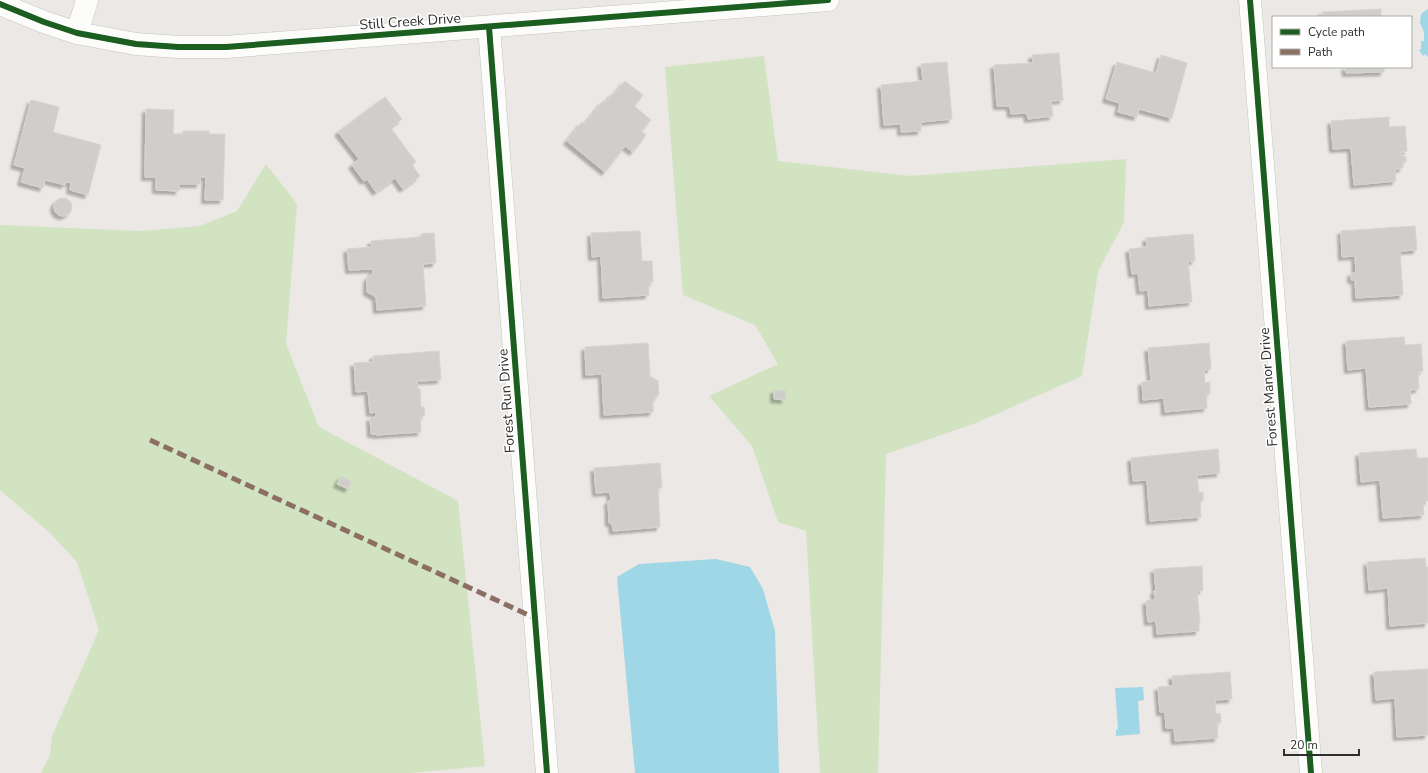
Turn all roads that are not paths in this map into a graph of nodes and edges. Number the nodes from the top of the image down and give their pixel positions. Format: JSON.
{"nodes":[{"id":1,"x":87,"y":0,"type":"edge"},
{"id":2,"x":828,"y":0,"type":"edge"},
{"id":3,"x":1250,"y":0,"type":"edge"},
{"id":4,"x":0,"y":4,"type":"edge"},
{"id":5,"x":489,"y":27,"type":"junction"},
{"id":6,"x":77,"y":33,"type":"junction"},
{"id":7,"x":547,"y":773,"type":"edge"},
{"id":8,"x":1311,"y":773,"type":"edge"}],
"edges":[{"from":1,"to":6,"type":"street"},
{"from":2,"to":5,"type":"street","name":"Still Creek Drive"},
{"from":3,"to":8,"type":"street","name":"Forest Manor Drive"},
{"from":4,"to":6,"type":"street","name":"Still Creek Drive"},
{"from":5,"to":6,"type":"street","name":"Still Creek Drive"},
{"from":5,"to":7,"type":"street","name":"Forest Run Drive"}]}
